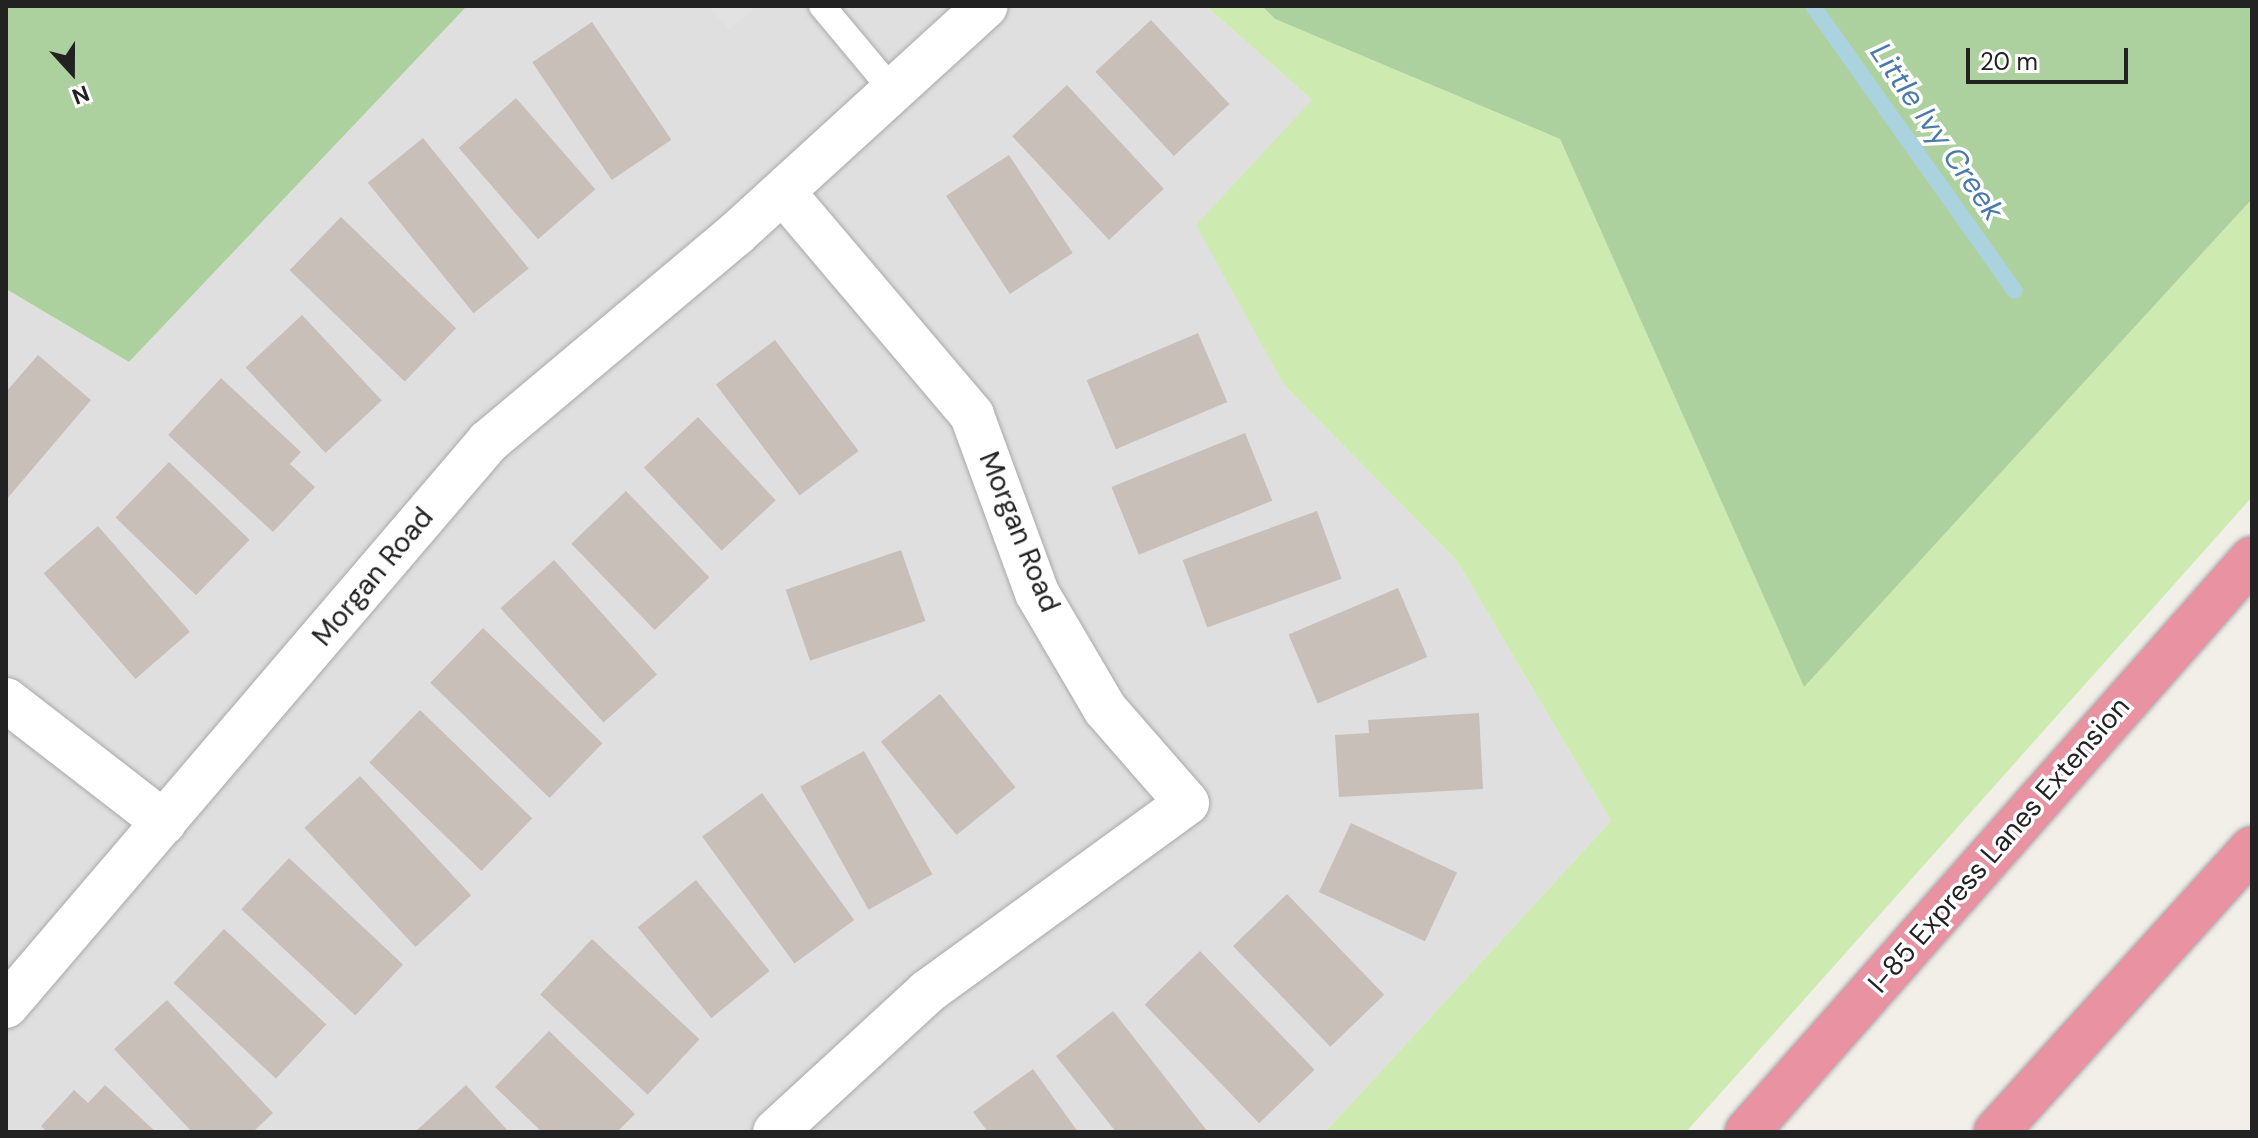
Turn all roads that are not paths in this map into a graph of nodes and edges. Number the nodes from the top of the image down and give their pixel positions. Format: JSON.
{"nodes":[{"id":1,"x":822,"y":6,"type":"edge"},
{"id":2,"x":986,"y":6,"type":"edge"},
{"id":3,"x":893,"y":91,"type":"junction"},
{"id":4,"x":783,"y":192,"type":"junction"},
{"id":5,"x":2252,"y":559,"type":"edge"},
{"id":6,"x":6,"y":700,"type":"edge"},
{"id":7,"x":164,"y":822,"type":"junction"},
{"id":8,"x":2252,"y":849,"type":"edge"},
{"id":9,"x":6,"y":1006,"type":"edge"},
{"id":10,"x":775,"y":1132,"type":"edge"},
{"id":11,"x":1747,"y":1132,"type":"edge"},
{"id":12,"x":1996,"y":1132,"type":"edge"}],
"edges":[{"from":1,"to":3,"type":"lane"},
{"from":2,"to":3,"type":"street","name":"Morgan Road"},
{"from":3,"to":4,"type":"street","name":"Morgan Road"},
{"from":4,"to":7,"type":"street","name":"Morgan Road"},
{"from":4,"to":10,"type":"street","name":"Morgan Road"},
{"from":5,"to":11,"type":"highway","name":"I-85 Express Lanes Extension"},
{"from":6,"to":7,"type":"street"},
{"from":7,"to":9,"type":"street","name":"Morgan Road"},
{"from":8,"to":12,"type":"highway"}]}
